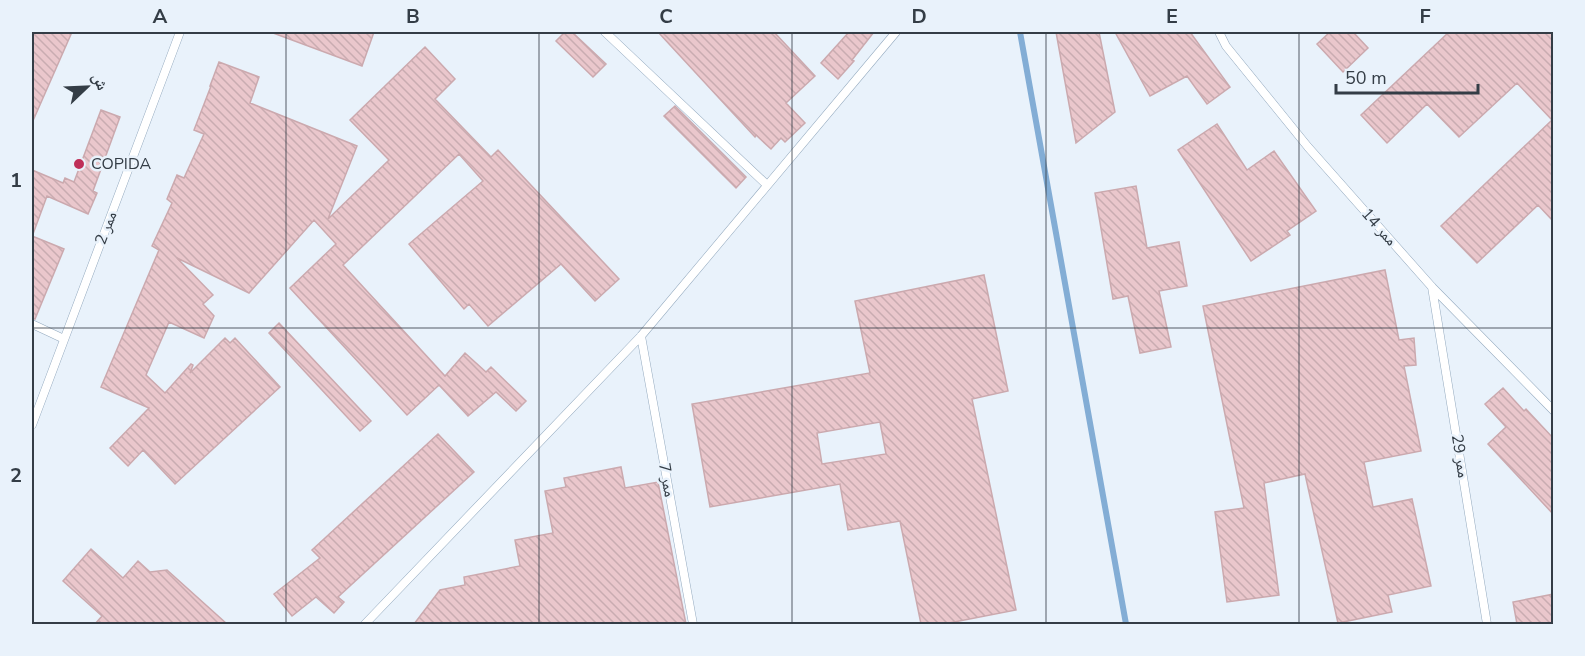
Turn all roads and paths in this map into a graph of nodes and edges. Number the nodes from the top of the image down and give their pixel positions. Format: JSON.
{"nodes":[{"id":1,"x":180,"y":32,"type":"edge"},
{"id":2,"x":605,"y":32,"type":"edge"},
{"id":3,"x":896,"y":32,"type":"edge"},
{"id":4,"x":1219,"y":32,"type":"edge"},
{"id":5,"x":767,"y":185,"type":"junction"},
{"id":6,"x":1432,"y":287,"type":"junction"},
{"id":7,"x":32,"y":324,"type":"edge"},
{"id":8,"x":641,"y":336,"type":"junction"},
{"id":9,"x":64,"y":339,"type":"junction"},
{"id":10,"x":1554,"y":411,"type":"edge"},
{"id":11,"x":32,"y":424,"type":"edge"},
{"id":12,"x":365,"y":624,"type":"edge"},
{"id":13,"x":693,"y":624,"type":"edge"},
{"id":14,"x":1487,"y":624,"type":"edge"}],
"edges":[{"from":1,"to":9,"type":"lane","name":"ممر 2"},
{"from":2,"to":5,"type":"lane"},
{"from":3,"to":5,"type":"lane"},
{"from":4,"to":6,"type":"lane","name":"ممر 14"},
{"from":5,"to":8,"type":"lane"},
{"from":6,"to":10,"type":"lane","name":"ممر 14"},
{"from":6,"to":14,"type":"lane","name":"ممر 29"},
{"from":7,"to":9,"type":"lane"},
{"from":8,"to":12,"type":"lane"},
{"from":8,"to":13,"type":"lane","name":"ممر 7"},
{"from":9,"to":11,"type":"lane","name":"ممر 2"}]}
